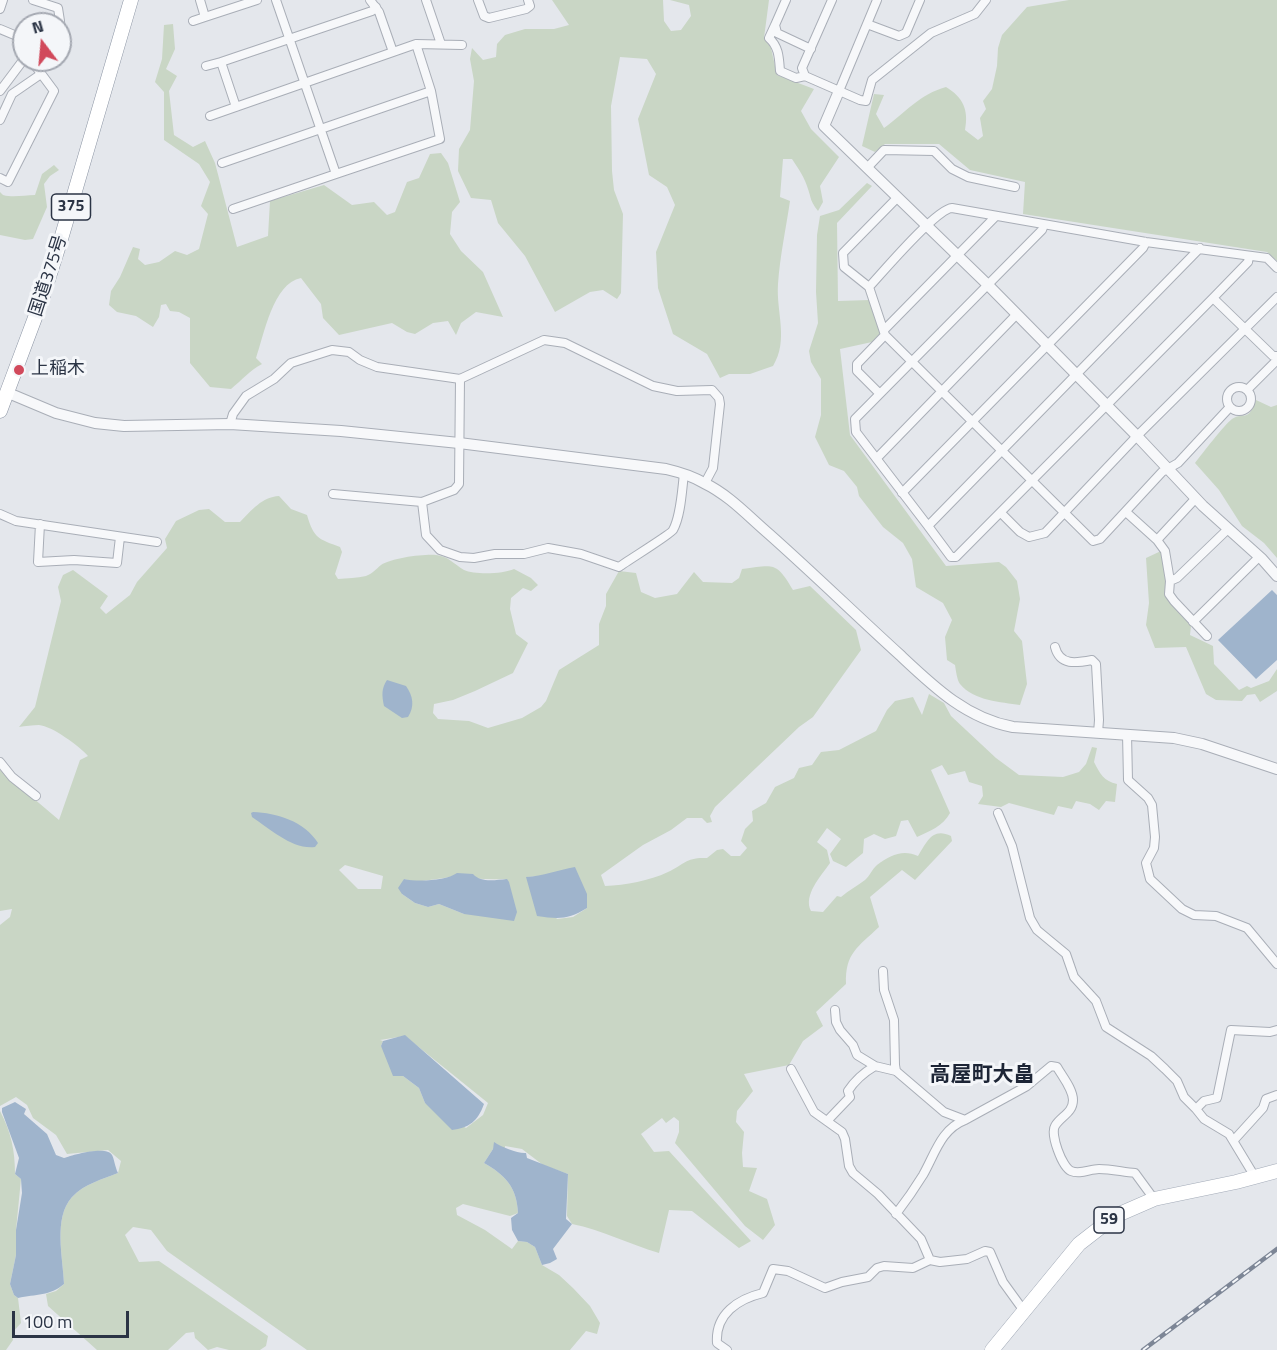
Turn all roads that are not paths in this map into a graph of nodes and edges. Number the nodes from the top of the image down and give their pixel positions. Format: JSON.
{"nodes":[{"id":1,"x":3,"y":0,"type":"edge"},
{"id":2,"x":33,"y":0,"type":"edge"},
{"id":3,"x":131,"y":0,"type":"edge"},
{"id":4,"x":200,"y":0,"type":"edge"},
{"id":5,"x":257,"y":0,"type":"edge"},
{"id":6,"x":276,"y":0,"type":"edge"},
{"id":7,"x":426,"y":0,"type":"edge"},
{"id":8,"x":478,"y":0,"type":"edge"},
{"id":9,"x":528,"y":0,"type":"edge"},
{"id":10,"x":786,"y":0,"type":"edge"},
{"id":11,"x":832,"y":0,"type":"edge"},
{"id":12,"x":878,"y":0,"type":"edge"},
{"id":13,"x":920,"y":0,"type":"edge"},
{"id":14,"x":986,"y":0,"type":"edge"},
{"id":15,"x":58,"y":4,"type":"edge"},
{"id":16,"x":373,"y":4,"type":"edge"},
{"id":17,"x":0,"y":9,"type":"edge"},
{"id":18,"x":206,"y":17,"type":"junction"},
{"id":19,"x":194,"y":21,"type":"dead end"},
{"id":20,"x":867,"y":24,"type":"junction"},
{"id":21,"x":775,"y":25,"type":"junction"},
{"id":22,"x":288,"y":40,"type":"junction"},
{"id":23,"x":416,"y":44,"type":"junction"},
{"id":24,"x":441,"y":44,"type":"junction"},
{"id":25,"x":462,"y":45,"type":"dead end"},
{"id":26,"x":811,"y":49,"type":"junction"},
{"id":27,"x":393,"y":52,"type":"junction"},
{"id":28,"x":221,"y":62,"type":"junction"},
{"id":29,"x":206,"y":66,"type":"dead end"},
{"id":30,"x":14,"y":72,"type":"edge"},
{"id":31,"x":41,"y":74,"type":"joint"},
{"id":32,"x":805,"y":76,"type":"junction"},
{"id":33,"x":304,"y":82,"type":"junction"},
{"id":34,"x":0,"y":91,"type":"edge"},
{"id":35,"x":839,"y":91,"type":"junction"},
{"id":36,"x":430,"y":92,"type":"junction"},
{"id":37,"x":236,"y":107,"type":"junction"},
{"id":38,"x":210,"y":116,"type":"dead end"},
{"id":39,"x":0,"y":120,"type":"edge"},
{"id":40,"x":320,"y":129,"type":"junction"},
{"id":41,"x":222,"y":163,"type":"dead end"},
{"id":42,"x":867,"y":168,"type":"junction"},
{"id":43,"x":336,"y":174,"type":"junction"},
{"id":44,"x":0,"y":178,"type":"edge"},
{"id":45,"x":1015,"y":188,"type":"dead end"},
{"id":46,"x":897,"y":198,"type":"junction"},
{"id":47,"x":233,"y":209,"type":"dead end"},
{"id":48,"x":996,"y":216,"type":"junction"},
{"id":49,"x":1044,"y":225,"type":"junction"},
{"id":50,"x":927,"y":226,"type":"junction"},
{"id":51,"x":1146,"y":242,"type":"junction"},
{"id":52,"x":1200,"y":248,"type":"junction"},
{"id":53,"x":958,"y":256,"type":"junction"},
{"id":54,"x":1249,"y":256,"type":"junction"},
{"id":55,"x":1277,"y":268,"type":"edge"},
{"id":56,"x":988,"y":285,"type":"junction"},
{"id":57,"x":869,"y":287,"type":"junction"},
{"id":58,"x":1277,"y":297,"type":"edge"},
{"id":59,"x":1213,"y":298,"type":"junction"},
{"id":60,"x":1017,"y":314,"type":"junction"},
{"id":61,"x":1244,"y":329,"type":"junction"},
{"id":62,"x":885,"y":333,"type":"junction"},
{"id":63,"x":1047,"y":344,"type":"junction"},
{"id":64,"x":1277,"y":358,"type":"edge"},
{"id":65,"x":912,"y":361,"type":"junction"},
{"id":66,"x":1077,"y":375,"type":"junction"},
{"id":67,"x":460,"y":379,"type":"junction"},
{"id":68,"x":1247,"y":390,"type":"junction"},
{"id":69,"x":3,"y":391,"type":"edge"},
{"id":70,"x":942,"y":391,"type":"junction"},
{"id":71,"x":879,"y":393,"type":"junction"},
{"id":72,"x":1107,"y":405,"type":"junction"},
{"id":73,"x":1230,"y":407,"type":"junction"},
{"id":74,"x":0,"y":411,"type":"edge"},
{"id":75,"x":971,"y":421,"type":"junction"},
{"id":76,"x":230,"y":424,"type":"junction"},
{"id":77,"x":1137,"y":435,"type":"junction"},
{"id":78,"x":459,"y":443,"type":"junction"},
{"id":79,"x":1001,"y":452,"type":"junction"},
{"id":80,"x":876,"y":458,"type":"junction"},
{"id":81,"x":1169,"y":468,"type":"junction"},
{"id":82,"x":684,"y":474,"type":"junction"},
{"id":83,"x":1032,"y":481,"type":"junction"},
{"id":84,"x":705,"y":483,"type":"junction"},
{"id":85,"x":902,"y":493,"type":"junction"},
{"id":86,"x":333,"y":494,"type":"dead end"},
{"id":87,"x":1196,"y":498,"type":"junction"},
{"id":88,"x":422,"y":502,"type":"junction"},
{"id":89,"x":1126,"y":512,"type":"junction"},
{"id":90,"x":1001,"y":513,"type":"junction"},
{"id":91,"x":1064,"y":513,"type":"junction"},
{"id":92,"x":0,"y":514,"type":"edge"},
{"id":93,"x":40,"y":525,"type":"junction"},
{"id":94,"x":928,"y":526,"type":"junction"},
{"id":95,"x":1228,"y":529,"type":"junction"},
{"id":96,"x":120,"y":537,"type":"junction"},
{"id":97,"x":1157,"y":540,"type":"junction"},
{"id":98,"x":157,"y":542,"type":"dead end"},
{"id":99,"x":1259,"y":557,"type":"junction"},
{"id":100,"x":1277,"y":576,"type":"edge"},
{"id":101,"x":1170,"y":581,"type":"junction"},
{"id":102,"x":1193,"y":622,"type":"junction"},
{"id":103,"x":1207,"y":636,"type":"dead end"},
{"id":104,"x":1055,"y":647,"type":"dead end"},
{"id":105,"x":1098,"y":733,"type":"junction"},
{"id":106,"x":1127,"y":734,"type":"junction"},
{"id":107,"x":0,"y":762,"type":"edge"},
{"id":108,"x":1277,"y":769,"type":"edge"},
{"id":109,"x":36,"y":796,"type":"dead end"},
{"id":110,"x":998,"y":813,"type":"dead end"},
{"id":111,"x":1277,"y":964,"type":"edge"},
{"id":112,"x":883,"y":971,"type":"dead end"},
{"id":113,"x":834,"y":1010,"type":"dead end"},
{"id":114,"x":1277,"y":1029,"type":"edge"},
{"id":115,"x":875,"y":1066,"type":"junction"},
{"id":116,"x":791,"y":1069,"type":"dead end"},
{"id":117,"x":896,"y":1071,"type":"junction"},
{"id":118,"x":1277,"y":1095,"type":"edge"},
{"id":119,"x":1196,"y":1109,"type":"junction"},
{"id":120,"x":828,"y":1120,"type":"junction"},
{"id":121,"x":965,"y":1120,"type":"junction"},
{"id":122,"x":1234,"y":1140,"type":"junction"},
{"id":123,"x":1277,"y":1171,"type":"edge"},
{"id":124,"x":1255,"y":1177,"type":"junction"},
{"id":125,"x":1154,"y":1199,"type":"junction"},
{"id":126,"x":896,"y":1214,"type":"junction"},
{"id":127,"x":930,"y":1260,"type":"junction"},
{"id":128,"x":1024,"y":1311,"type":"junction"},
{"id":129,"x":727,"y":1350,"type":"edge"},
{"id":130,"x":992,"y":1350,"type":"edge"}],
"edges":[{"from":1,"to":17,"type":"street"},
{"from":2,"to":15,"type":"street"},
{"from":3,"to":69,"type":"main road","name":"国道375号","number":"375"},
{"from":4,"to":18,"type":"street"},
{"from":5,"to":18,"type":"street"},
{"from":6,"to":22,"type":"street"},
{"from":7,"to":24,"type":"street"},
{"from":8,"to":9,"type":"street"},
{"from":10,"to":21,"type":"street"},
{"from":11,"to":26,"type":"street"},
{"from":12,"to":20,"type":"street"},
{"from":13,"to":20,"type":"street"},
{"from":14,"to":35,"type":"street"},
{"from":16,"to":22,"type":"street"},
{"from":16,"to":27,"type":"street"},
{"from":18,"to":19,"type":"street"},
{"from":20,"to":35,"type":"street"},
{"from":21,"to":26,"type":"street"},
{"from":21,"to":32,"type":"street"},
{"from":22,"to":28,"type":"street"},
{"from":22,"to":33,"type":"street"},
{"from":23,"to":24,"type":"street"},
{"from":23,"to":27,"type":"street"},
{"from":23,"to":36,"type":"street"},
{"from":24,"to":25,"type":"street"},
{"from":26,"to":32,"type":"street"},
{"from":27,"to":33,"type":"street"},
{"from":28,"to":29,"type":"street"},
{"from":28,"to":37,"type":"street"},
{"from":30,"to":34,"type":"street"},
{"from":31,"to":39,"type":"street"},
{"from":31,"to":44,"type":"street"},
{"from":32,"to":35,"type":"street"},
{"from":33,"to":37,"type":"street"},
{"from":33,"to":40,"type":"street"},
{"from":35,"to":42,"type":"street"},
{"from":36,"to":40,"type":"street"},
{"from":36,"to":43,"type":"street"},
{"from":37,"to":38,"type":"street"},
{"from":40,"to":41,"type":"street"},
{"from":40,"to":43,"type":"street"},
{"from":42,"to":45,"type":"street"},
{"from":42,"to":46,"type":"street"},
{"from":43,"to":47,"type":"street"},
{"from":46,"to":50,"type":"street"},
{"from":46,"to":57,"type":"street"},
{"from":48,"to":49,"type":"street"},
{"from":48,"to":50,"type":"street"},
{"from":48,"to":53,"type":"street"},
{"from":49,"to":51,"type":"street"},
{"from":49,"to":56,"type":"street"},
{"from":50,"to":53,"type":"street"},
{"from":50,"to":57,"type":"street"},
{"from":51,"to":52,"type":"street"},
{"from":51,"to":63,"type":"street"},
{"from":52,"to":54,"type":"street"},
{"from":52,"to":66,"type":"street"},
{"from":53,"to":56,"type":"street"},
{"from":53,"to":62,"type":"street"},
{"from":54,"to":55,"type":"street"},
{"from":54,"to":59,"type":"street"},
{"from":56,"to":60,"type":"street"},
{"from":56,"to":65,"type":"street"},
{"from":57,"to":62,"type":"street"},
{"from":58,"to":61,"type":"street"},
{"from":59,"to":61,"type":"street"},
{"from":59,"to":72,"type":"street"},
{"from":60,"to":63,"type":"street"},
{"from":60,"to":70,"type":"street"},
{"from":61,"to":64,"type":"street"},
{"from":61,"to":77,"type":"street"},
{"from":62,"to":65,"type":"street"},
{"from":62,"to":71,"type":"street"},
{"from":63,"to":66,"type":"street"},
{"from":63,"to":75,"type":"street"},
{"from":64,"to":68,"type":"street"},
{"from":65,"to":70,"type":"street"},
{"from":65,"to":71,"type":"street"},
{"from":66,"to":72,"type":"street"},
{"from":66,"to":79,"type":"street"},
{"from":67,"to":76,"type":"street"},
{"from":67,"to":78,"type":"street"},
{"from":67,"to":84,"type":"street"},
{"from":68,"to":73,"type":"street"},
{"from":68,"to":73,"type":"street"},
{"from":69,"to":74,"type":"main road","name":"国道375号","number":"375"},
{"from":69,"to":76,"type":"street"},
{"from":70,"to":75,"type":"street"},
{"from":70,"to":80,"type":"street"},
{"from":71,"to":80,"type":"street"},
{"from":72,"to":77,"type":"street"},
{"from":72,"to":83,"type":"street"},
{"from":73,"to":81,"type":"street"},
{"from":75,"to":79,"type":"street"},
{"from":75,"to":85,"type":"street"},
{"from":76,"to":78,"type":"street"},
{"from":77,"to":81,"type":"street"},
{"from":77,"to":91,"type":"street"},
{"from":78,"to":82,"type":"street"},
{"from":78,"to":88,"type":"street"},
{"from":79,"to":83,"type":"street"},
{"from":79,"to":94,"type":"street"},
{"from":80,"to":85,"type":"street"},
{"from":81,"to":87,"type":"street"},
{"from":81,"to":89,"type":"street"},
{"from":82,"to":84,"type":"street"},
{"from":82,"to":88,"type":"street"},
{"from":83,"to":90,"type":"street"},
{"from":83,"to":91,"type":"street"},
{"from":84,"to":105,"type":"street"},
{"from":85,"to":94,"type":"street"},
{"from":86,"to":88,"type":"street"},
{"from":87,"to":95,"type":"street"},
{"from":87,"to":97,"type":"street"},
{"from":89,"to":91,"type":"street"},
{"from":89,"to":97,"type":"street"},
{"from":90,"to":91,"type":"street"},
{"from":90,"to":94,"type":"street"},
{"from":92,"to":93,"type":"street"},
{"from":93,"to":96,"type":"street"},
{"from":93,"to":96,"type":"street"},
{"from":95,"to":99,"type":"street"},
{"from":95,"to":101,"type":"street"},
{"from":96,"to":98,"type":"street"},
{"from":97,"to":101,"type":"street"},
{"from":99,"to":100,"type":"street"},
{"from":99,"to":102,"type":"street"},
{"from":101,"to":102,"type":"street"},
{"from":102,"to":103,"type":"street"},
{"from":104,"to":105,"type":"street"},
{"from":105,"to":106,"type":"street"},
{"from":106,"to":108,"type":"street"},
{"from":106,"to":111,"type":"street"},
{"from":107,"to":109,"type":"street"},
{"from":110,"to":119,"type":"street"},
{"from":112,"to":117,"type":"street"},
{"from":113,"to":115,"type":"street"},
{"from":114,"to":119,"type":"street"},
{"from":115,"to":117,"type":"street"},
{"from":115,"to":120,"type":"street"},
{"from":116,"to":120,"type":"street"},
{"from":117,"to":121,"type":"street"},
{"from":118,"to":122,"type":"street"},
{"from":119,"to":122,"type":"street"},
{"from":120,"to":126,"type":"street"},
{"from":121,"to":125,"type":"street"},
{"from":121,"to":126,"type":"street"},
{"from":122,"to":124,"type":"street"},
{"from":123,"to":124,"type":"main road","number":"59"},
{"from":124,"to":125,"type":"main road","number":"59"},
{"from":125,"to":128,"type":"main road","number":"59"},
{"from":126,"to":127,"type":"street"},
{"from":127,"to":128,"type":"street"},
{"from":127,"to":129,"type":"street"},
{"from":128,"to":130,"type":"main road","number":"59"}]}
